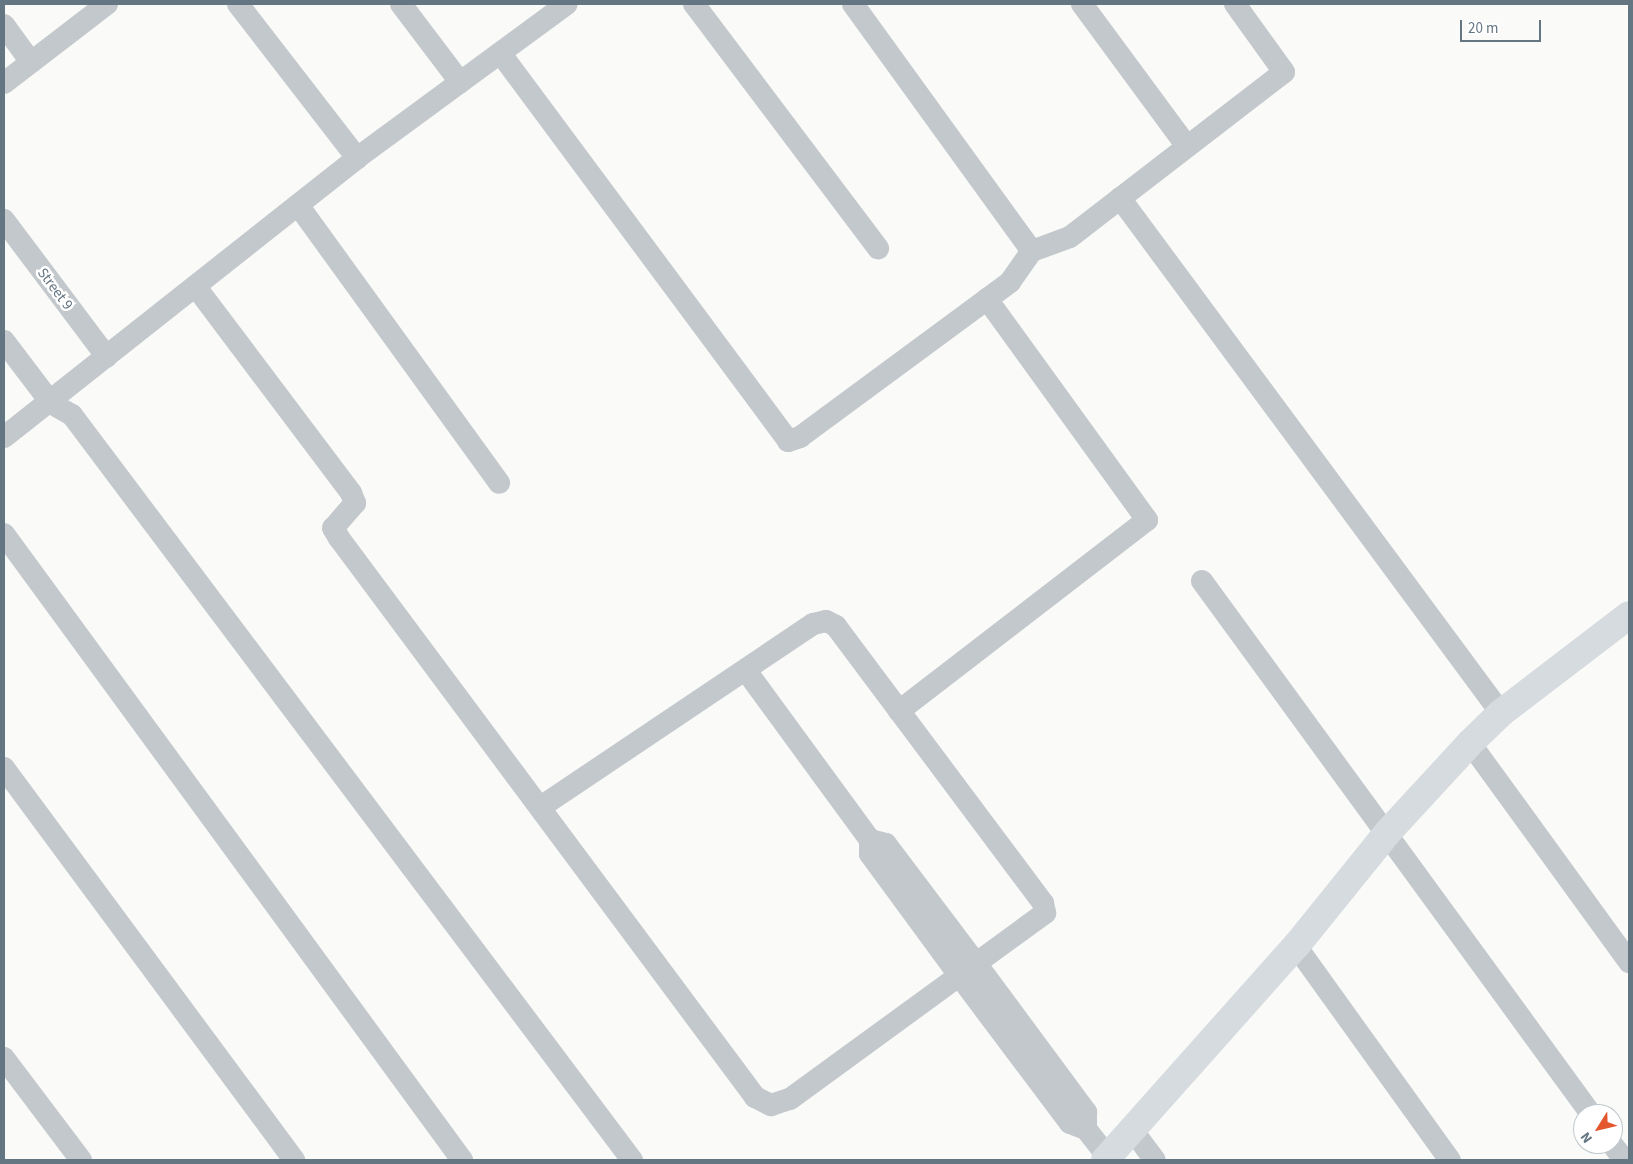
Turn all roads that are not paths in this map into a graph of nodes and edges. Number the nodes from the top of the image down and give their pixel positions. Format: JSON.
{"nodes":[{"id":1,"x":107,"y":4,"type":"edge"},
{"id":2,"x":238,"y":4,"type":"edge"},
{"id":3,"x":402,"y":4,"type":"edge"},
{"id":4,"x":694,"y":4,"type":"edge"},
{"id":5,"x":853,"y":4,"type":"edge"},
{"id":6,"x":1082,"y":4,"type":"edge"},
{"id":7,"x":1235,"y":4,"type":"edge"},
{"id":8,"x":554,"y":7,"type":"edge"},
{"id":9,"x":4,"y":26,"type":"edge"},
{"id":10,"x":501,"y":54,"type":"junction"},
{"id":11,"x":31,"y":62,"type":"junction"},
{"id":12,"x":460,"y":82,"type":"junction"},
{"id":13,"x":4,"y":83,"type":"edge"},
{"id":14,"x":1186,"y":145,"type":"junction"},
{"id":15,"x":357,"y":158,"type":"junction"},
{"id":16,"x":1120,"y":198,"type":"junction"},
{"id":17,"x":298,"y":205,"type":"junction"},
{"id":18,"x":4,"y":220,"type":"edge"},
{"id":19,"x":878,"y":248,"type":"dead end"},
{"id":20,"x":1032,"y":251,"type":"junction"},
{"id":21,"x":196,"y":287,"type":"junction"},
{"id":22,"x":987,"y":299,"type":"junction"},
{"id":23,"x":4,"y":341,"type":"edge"},
{"id":24,"x":107,"y":357,"type":"junction"},
{"id":25,"x":51,"y":403,"type":"junction"},
{"id":26,"x":4,"y":437,"type":"edge"},
{"id":27,"x":499,"y":484,"type":"dead end"},
{"id":28,"x":4,"y":534,"type":"edge"},
{"id":29,"x":1202,"y":581,"type":"dead end"},
{"id":30,"x":1629,"y":615,"type":"edge"},
{"id":31,"x":747,"y":672,"type":"junction"},
{"id":32,"x":899,"y":710,"type":"junction"},
{"id":33,"x":1501,"y":713,"type":"junction"},
{"id":34,"x":1470,"y":743,"type":"junction"},
{"id":35,"x":4,"y":768,"type":"edge"},
{"id":36,"x":542,"y":807,"type":"junction"},
{"id":37,"x":1388,"y":832,"type":"junction"},
{"id":38,"x":1296,"y":946,"type":"junction"},
{"id":39,"x":1629,"y":962,"type":"edge"},
{"id":40,"x":969,"y":972,"type":"junction"},
{"id":41,"x":4,"y":1058,"type":"edge"},
{"id":42,"x":1583,"y":1104,"type":"edge"},
{"id":43,"x":1133,"y":1131,"type":"junction"},
{"id":44,"x":625,"y":1158,"type":"edge"},
{"id":45,"x":1106,"y":1158,"type":"edge"},
{"id":46,"x":81,"y":1160,"type":"edge"},
{"id":47,"x":294,"y":1160,"type":"edge"},
{"id":48,"x":462,"y":1160,"type":"edge"},
{"id":49,"x":1155,"y":1160,"type":"edge"},
{"id":50,"x":1450,"y":1160,"type":"edge"}],
"edges":[{"from":1,"to":11,"type":"street"},
{"from":2,"to":15,"type":"street"},
{"from":3,"to":12,"type":"street"},
{"from":4,"to":19,"type":"street"},
{"from":5,"to":20,"type":"street"},
{"from":6,"to":14,"type":"street"},
{"from":7,"to":14,"type":"street"},
{"from":8,"to":10,"type":"street"},
{"from":9,"to":11,"type":"street"},
{"from":10,"to":12,"type":"street"},
{"from":10,"to":22,"type":"street"},
{"from":11,"to":13,"type":"street"},
{"from":12,"to":15,"type":"street"},
{"from":14,"to":16,"type":"street"},
{"from":15,"to":17,"type":"street"},
{"from":16,"to":20,"type":"street"},
{"from":16,"to":33,"type":"street"},
{"from":17,"to":21,"type":"street"},
{"from":17,"to":27,"type":"street"},
{"from":18,"to":24,"type":"street","name":"Street 9"},
{"from":20,"to":22,"type":"street"},
{"from":21,"to":24,"type":"street"},
{"from":21,"to":36,"type":"street"},
{"from":22,"to":32,"type":"street"},
{"from":23,"to":25,"type":"street"},
{"from":24,"to":25,"type":"street"},
{"from":25,"to":26,"type":"street"},
{"from":25,"to":44,"type":"street"},
{"from":28,"to":48,"type":"street"},
{"from":29,"to":37,"type":"street"},
{"from":30,"to":33,"type":"main road"},
{"from":31,"to":32,"type":"street"},
{"from":31,"to":36,"type":"street"},
{"from":31,"to":40,"type":"street"},
{"from":32,"to":40,"type":"street"},
{"from":33,"to":34,"type":"main road"},
{"from":34,"to":37,"type":"main road"},
{"from":34,"to":39,"type":"street"},
{"from":35,"to":47,"type":"street"},
{"from":36,"to":40,"type":"street"},
{"from":37,"to":38,"type":"main road"},
{"from":37,"to":42,"type":"street"},
{"from":38,"to":43,"type":"main road"},
{"from":38,"to":50,"type":"street"},
{"from":40,"to":45,"type":"street"},
{"from":41,"to":46,"type":"street"},
{"from":43,"to":45,"type":"main road"},
{"from":43,"to":49,"type":"street"}]}
